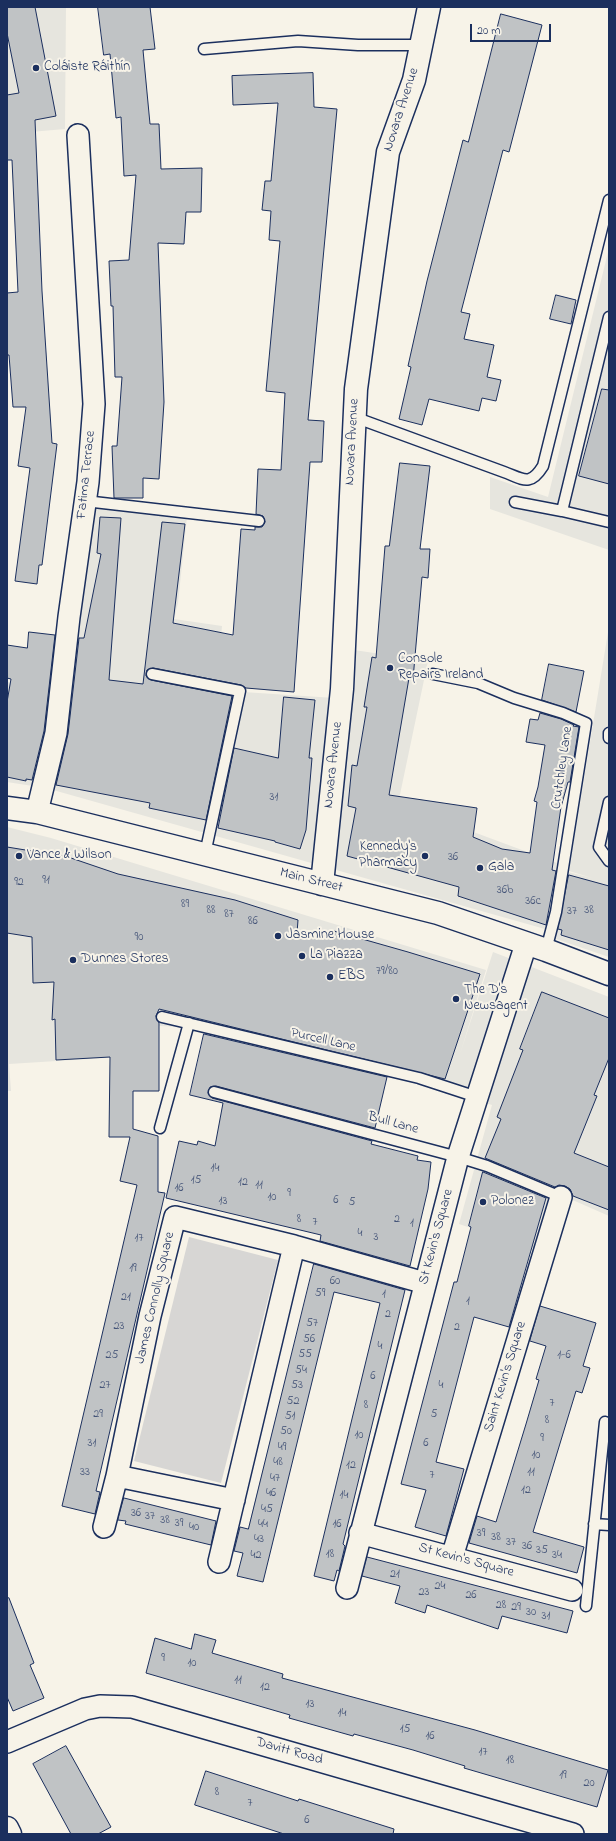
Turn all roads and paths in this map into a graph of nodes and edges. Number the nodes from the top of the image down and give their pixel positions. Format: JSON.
{"nodes":[{"id":1,"x":429,"y":7,"type":"edge"},
{"id":2,"x":421,"y":45,"type":"junction"},
{"id":3,"x":204,"y":49,"type":"dead end"},
{"id":4,"x":78,"y":135,"type":"dead end"},
{"id":5,"x":609,"y":200,"type":"edge"},
{"id":6,"x":609,"y":317,"type":"edge"},
{"id":7,"x":354,"y":417,"type":"junction"},
{"id":8,"x":85,"y":501,"type":"junction"},
{"id":9,"x":515,"y":502,"type":"dead end"},
{"id":10,"x":562,"y":511,"type":"junction"},
{"id":11,"x":259,"y":521,"type":"dead end"},
{"id":12,"x":609,"y":522,"type":"edge"},
{"id":13,"x":152,"y":674,"type":"dead end"},
{"id":14,"x":433,"y":674,"type":"dead end"},
{"id":15,"x":609,"y":733,"type":"edge"},
{"id":16,"x":609,"y":738,"type":"edge"},
{"id":17,"x":609,"y":802,"type":"edge"},
{"id":18,"x":7,"y":808,"type":"edge"},
{"id":19,"x":37,"y":812,"type":"junction"},
{"id":20,"x":205,"y":854,"type":"junction"},
{"id":21,"x":609,"y":861,"type":"edge"},
{"id":22,"x":322,"y":884,"type":"junction"},
{"id":23,"x":526,"y":944,"type":"junction"},
{"id":24,"x":546,"y":950,"type":"junction"},
{"id":25,"x":609,"y":974,"type":"edge"},
{"id":26,"x":162,"y":1017,"type":"dead end"},
{"id":27,"x":189,"y":1024,"type":"junction"},
{"id":28,"x":214,"y":1092,"type":"dead end"},
{"id":29,"x":477,"y":1097,"type":"junction"},
{"id":30,"x":160,"y":1128,"type":"dead end"},
{"id":31,"x":458,"y":1157,"type":"junction"},
{"id":32,"x":560,"y":1197,"type":"joint"},
{"id":33,"x":294,"y":1246,"type":"junction"},
{"id":34,"x":425,"y":1283,"type":"junction"},
{"id":35,"x":605,"y":1422,"type":"dead end"},
{"id":36,"x":117,"y":1476,"type":"junction"},
{"id":37,"x":234,"y":1500,"type":"junction"},
{"id":38,"x":594,"y":1524,"type":"junction"},
{"id":39,"x":609,"y":1525,"type":"edge"},
{"id":40,"x":104,"y":1527,"type":"dead end"},
{"id":41,"x":360,"y":1533,"type":"junction"},
{"id":42,"x":452,"y":1557,"type":"junction"},
{"id":43,"x":219,"y":1562,"type":"dead end"},
{"id":44,"x":347,"y":1588,"type":"dead end"},
{"id":45,"x":572,"y":1590,"type":"dead end"},
{"id":46,"x":586,"y":1606,"type":"dead end"},
{"id":47,"x":7,"y":1742,"type":"edge"},
{"id":48,"x":7,"y":1828,"type":"edge"},
{"id":49,"x":10,"y":1834,"type":"edge"},
{"id":50,"x":573,"y":1834,"type":"edge"}],
"edges":[{"from":1,"to":2,"type":"street","name":"Novara Avenue"},
{"from":2,"to":3,"type":"lane"},
{"from":2,"to":7,"type":"street","name":"Novara Avenue"},
{"from":4,"to":8,"type":"street","name":"Fatima Terrace"},
{"from":5,"to":7,"type":"lane"},
{"from":6,"to":10,"type":"lane"},
{"from":7,"to":22,"type":"street","name":"Novara Avenue"},
{"from":8,"to":11,"type":"lane"},
{"from":8,"to":19,"type":"street","name":"Fatima Terrace"},
{"from":9,"to":10,"type":"lane"},
{"from":10,"to":12,"type":"lane"},
{"from":13,"to":20,"type":"lane"},
{"from":14,"to":24,"type":"lane","name":"Crutchley Lane"},
{"from":15,"to":16,"type":"lane"},
{"from":17,"to":21,"type":"lane"},
{"from":18,"to":19,"type":"street","name":"Main Street"},
{"from":19,"to":20,"type":"street","name":"Main Street"},
{"from":20,"to":22,"type":"street","name":"Main Street"},
{"from":22,"to":23,"type":"street","name":"Main Street"},
{"from":23,"to":24,"type":"street","name":"Main Street"},
{"from":23,"to":29,"type":"street","name":"St Kevin's Square"},
{"from":24,"to":25,"type":"street","name":"Main Street"},
{"from":26,"to":27,"type":"lane","name":"Purcell Lane"},
{"from":27,"to":29,"type":"lane","name":"Purcell Lane"},
{"from":27,"to":30,"type":"lane"},
{"from":28,"to":31,"type":"lane","name":"Bull Lane"},
{"from":29,"to":31,"type":"street","name":"St Kevin's Square"},
{"from":31,"to":32,"type":"lane","name":"Bull Lane"},
{"from":31,"to":34,"type":"street","name":"St Kevin's Square"},
{"from":32,"to":42,"type":"street","name":"Saint Kevin's Square"},
{"from":33,"to":34,"type":"street","name":"James Connolly Square"},
{"from":33,"to":36,"type":"street","name":"James Connolly Square"},
{"from":33,"to":37,"type":"street"},
{"from":34,"to":41,"type":"street","name":"St Kevin's Square"},
{"from":35,"to":38,"type":"lane"},
{"from":36,"to":37,"type":"street"},
{"from":36,"to":40,"type":"street","name":"James Connolly Square"},
{"from":37,"to":43,"type":"street"},
{"from":38,"to":39,"type":"lane"},
{"from":38,"to":46,"type":"lane"},
{"from":41,"to":42,"type":"street","name":"St Kevin's Square"},
{"from":41,"to":44,"type":"street","name":"St Kevin's Square"},
{"from":42,"to":45,"type":"street","name":"St Kevin's Square"},
{"from":47,"to":50,"type":"street","name":"Davitt Road"},
{"from":48,"to":49,"type":"street"}]}
